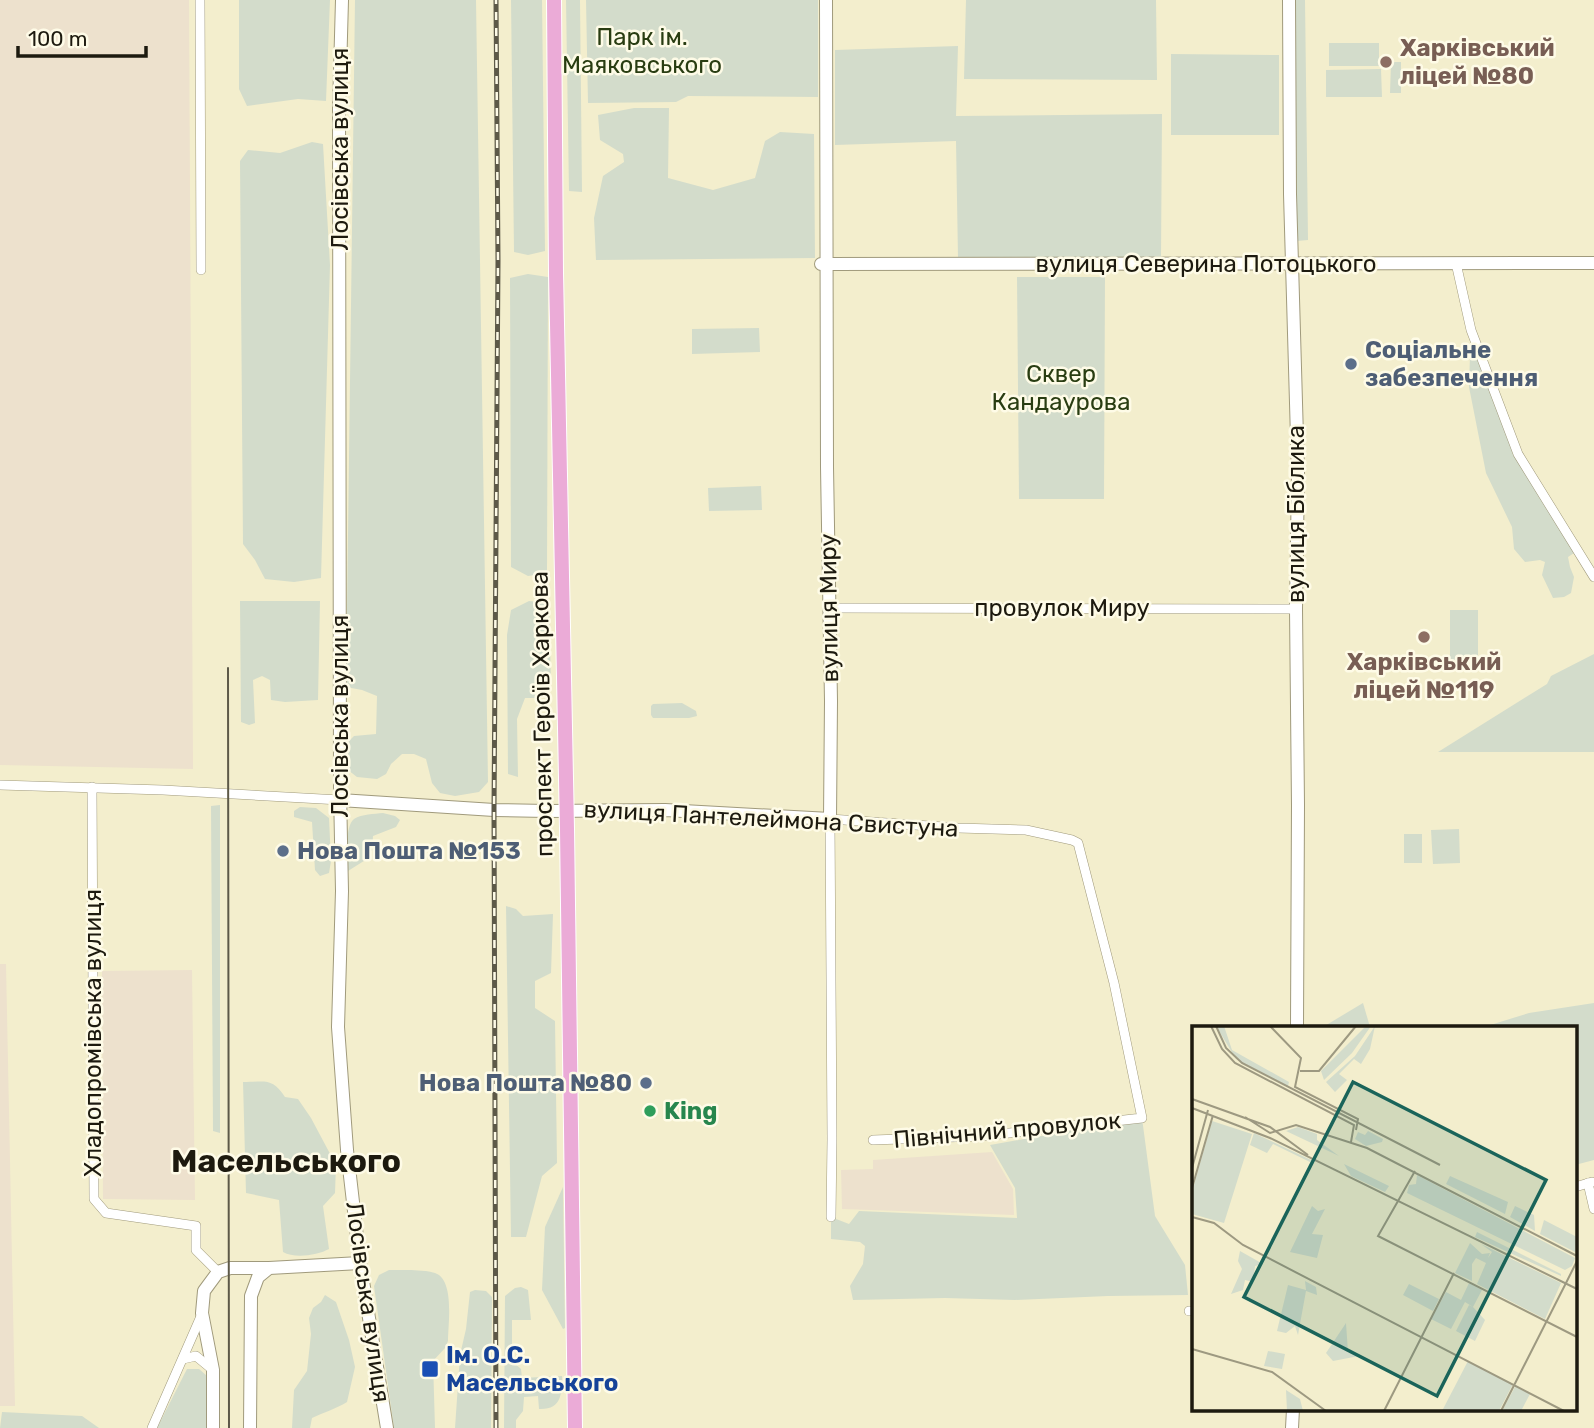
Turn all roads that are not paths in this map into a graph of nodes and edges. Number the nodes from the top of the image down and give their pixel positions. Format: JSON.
{"nodes":[{"id":1,"x":200,"y":0,"type":"edge"},
{"id":2,"x":342,"y":0,"type":"edge"},
{"id":3,"x":554,"y":0,"type":"edge"},
{"id":4,"x":826,"y":0,"type":"edge"},
{"id":5,"x":1289,"y":0,"type":"edge"},
{"id":6,"x":1292,"y":263,"type":"junction"},
{"id":7,"x":1456,"y":263,"type":"junction"},
{"id":8,"x":1594,"y":263,"type":"edge"},
{"id":9,"x":823,"y":264,"type":"junction"},
{"id":10,"x":201,"y":270,"type":"dead end"},
{"id":11,"x":1594,"y":577,"type":"edge"},
{"id":12,"x":829,"y":608,"type":"junction"},
{"id":13,"x":1296,"y":609,"type":"junction"},
{"id":14,"x":0,"y":785,"type":"edge"},
{"id":15,"x":92,"y":787,"type":"junction"},
{"id":16,"x":340,"y":800,"type":"junction"},
{"id":17,"x":566,"y":811,"type":"junction"},
{"id":18,"x":831,"y":819,"type":"junction"},
{"id":19,"x":1297,"y":1026,"type":"edge"},
{"id":20,"x":1142,"y":1118,"type":"joint"},
{"id":21,"x":873,"y":1140,"type":"dead end"},
{"id":22,"x":1591,"y":1183,"type":"edge"},
{"id":23,"x":1594,"y":1209,"type":"edge"},
{"id":24,"x":831,"y":1217,"type":"dead end"},
{"id":25,"x":360,"y":1263,"type":"junction"},
{"id":26,"x":269,"y":1268,"type":"junction"},
{"id":27,"x":218,"y":1272,"type":"junction"},
{"id":28,"x":202,"y":1314,"type":"junction"},
{"id":29,"x":183,"y":1359,"type":"junction"},
{"id":30,"x":213,"y":1370,"type":"junction"},
{"id":31,"x":1293,"y":1410,"type":"edge"},
{"id":32,"x":152,"y":1428,"type":"edge"},
{"id":33,"x":213,"y":1428,"type":"edge"},
{"id":34,"x":250,"y":1428,"type":"edge"},
{"id":35,"x":387,"y":1428,"type":"edge"},
{"id":36,"x":575,"y":1428,"type":"edge"},
{"id":37,"x":1292,"y":1428,"type":"edge"}],
"edges":[{"from":1,"to":10,"type":"street"},
{"from":2,"to":16,"type":"street","name":"Лосівська вулиця"},
{"from":3,"to":17,"type":"main road","name":"проспект Героїв Харкова"},
{"from":4,"to":9,"type":"street","name":"вулиця Миру"},
{"from":5,"to":6,"type":"street","name":"вулиця Біблика"},
{"from":6,"to":7,"type":"street","name":"вулиця Северина Потоцького"},
{"from":6,"to":9,"type":"street","name":"вулиця Северина Потоцького"},
{"from":6,"to":13,"type":"street","name":"вулиця Біблика"},
{"from":7,"to":8,"type":"street","name":"вулиця Северина Потоцького"},
{"from":7,"to":11,"type":"street"},
{"from":9,"to":12,"type":"street","name":"вулиця Миру"},
{"from":12,"to":13,"type":"street","name":"провулок Миру"},
{"from":12,"to":18,"type":"street","name":"вулиця Миру"},
{"from":13,"to":19,"type":"street","name":"вулиця Біблика"},
{"from":14,"to":15,"type":"street","name":"вулиця Пантелеймона Свистуна"},
{"from":15,"to":16,"type":"street","name":"вулиця Пантелеймона Свистуна"},
{"from":15,"to":27,"type":"street","name":"Хладопромівська вулиця"},
{"from":16,"to":17,"type":"street","name":"вулиця Пантелеймона Свистуна"},
{"from":16,"to":25,"type":"street","name":"Лосівська вулиця"},
{"from":17,"to":18,"type":"street","name":"вулиця Пантелеймона Свистуна"},
{"from":17,"to":36,"type":"main road","name":"проспект Героїв Харкова"},
{"from":18,"to":20,"type":"street","name":"вулиця Пантелеймона Свистуна"},
{"from":18,"to":24,"type":"street","name":"вулиця Миру"},
{"from":20,"to":21,"type":"street","name":"Північний провулок"},
{"from":22,"to":23,"type":"street"},
{"from":25,"to":26,"type":"street"},
{"from":25,"to":35,"type":"street","name":"Лосівська вулиця"},
{"from":26,"to":27,"type":"street"},
{"from":26,"to":34,"type":"street"},
{"from":27,"to":28,"type":"street"},
{"from":28,"to":29,"type":"street"},
{"from":28,"to":30,"type":"street"},
{"from":29,"to":30,"type":"street"},
{"from":29,"to":32,"type":"street"},
{"from":30,"to":33,"type":"street"},
{"from":31,"to":37,"type":"street"}]}
